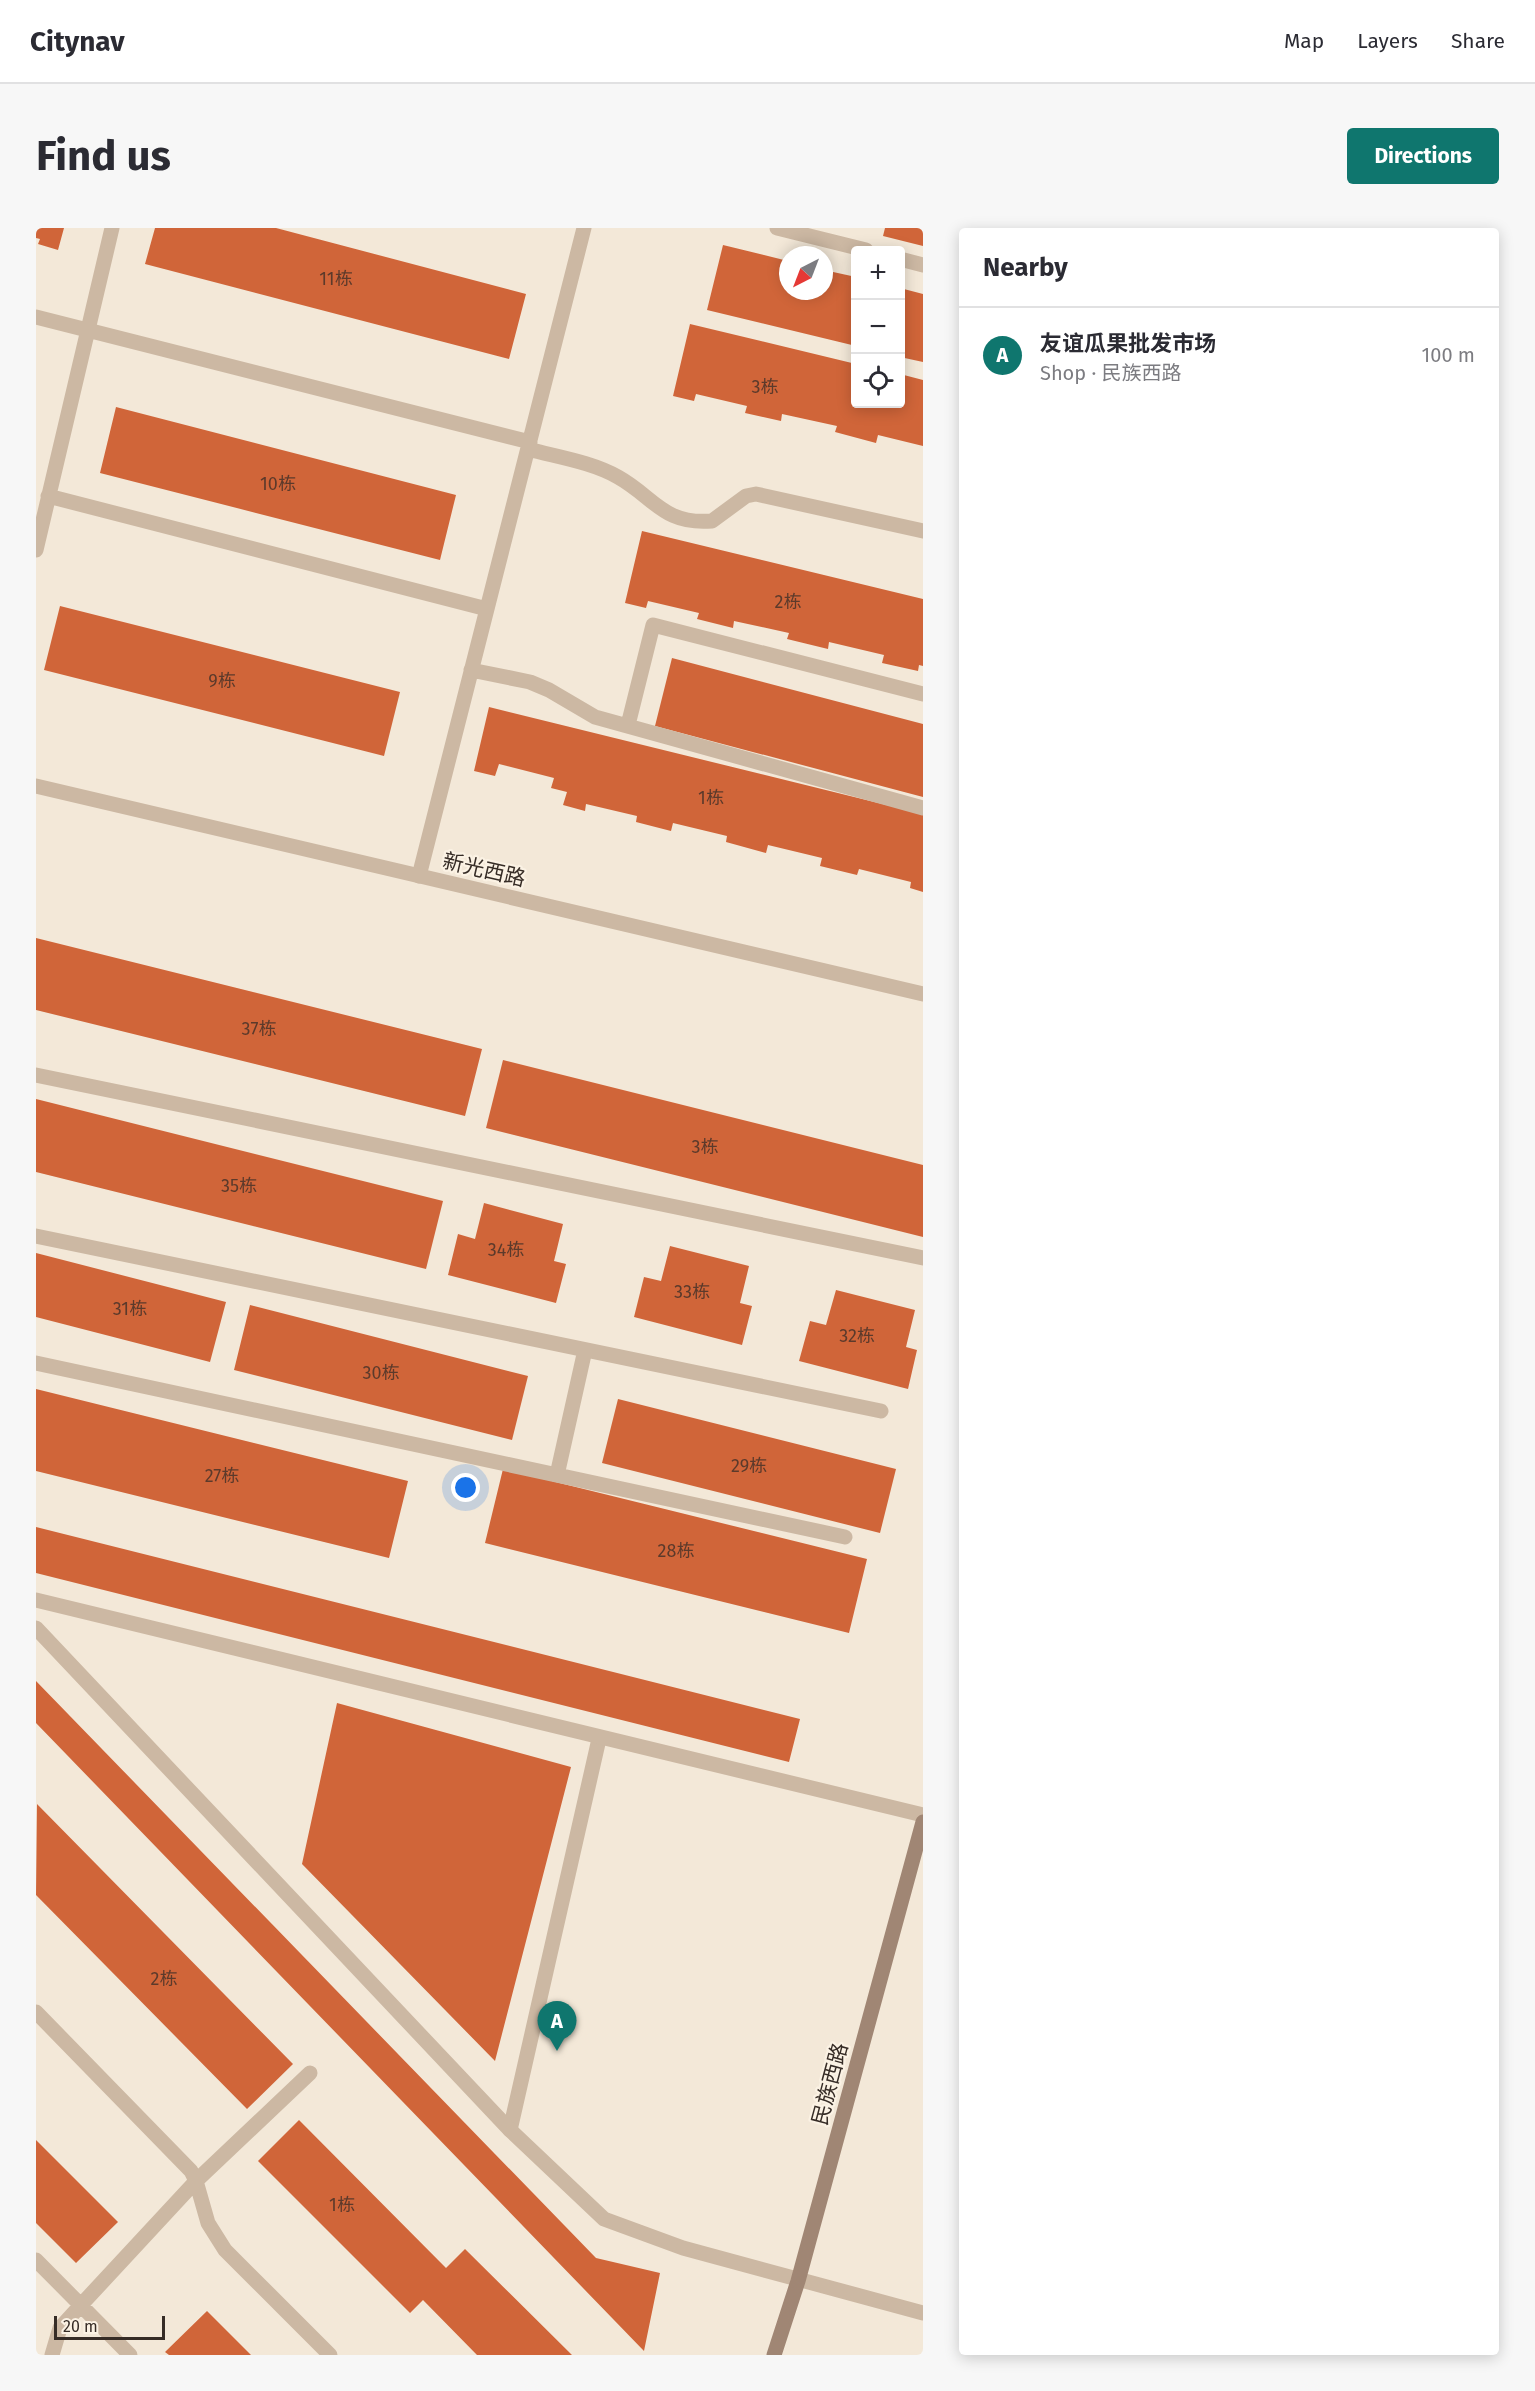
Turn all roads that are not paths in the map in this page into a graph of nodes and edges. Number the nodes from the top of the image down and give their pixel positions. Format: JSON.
{"nodes":[{"id":1,"x":112,"y":228,"type":"edge"},
{"id":2,"x":584,"y":228,"type":"edge"},
{"id":3,"x":777,"y":228,"type":"edge"},
{"id":4,"x":851,"y":246,"type":"edge"},
{"id":5,"x":905,"y":260,"type":"edge"},
{"id":6,"x":923,"y":265,"type":"edge"},
{"id":7,"x":36,"y":317,"type":"edge"},
{"id":8,"x":86,"y":330,"type":"junction"},
{"id":9,"x":529,"y":445,"type":"junction"},
{"id":10,"x":48,"y":496,"type":"junction"},
{"id":11,"x":923,"y":531,"type":"edge"},
{"id":12,"x":36,"y":550,"type":"edge"},
{"id":13,"x":487,"y":609,"type":"junction"},
{"id":14,"x":471,"y":670,"type":"junction"},
{"id":15,"x":923,"y":694,"type":"edge"},
{"id":16,"x":628,"y":725,"type":"junction"},
{"id":17,"x":36,"y":786,"type":"edge"},
{"id":18,"x":923,"y":808,"type":"edge"},
{"id":19,"x":419,"y":876,"type":"junction"},
{"id":20,"x":923,"y":994,"type":"edge"},
{"id":21,"x":36,"y":1075,"type":"edge"},
{"id":22,"x":36,"y":1236,"type":"edge"},
{"id":23,"x":923,"y":1258,"type":"edge"},
{"id":24,"x":585,"y":1350,"type":"junction"},
{"id":25,"x":36,"y":1363,"type":"edge"},
{"id":26,"x":881,"y":1411,"type":"dead end"},
{"id":27,"x":556,"y":1475,"type":"junction"},
{"id":28,"x":845,"y":1537,"type":"dead end"},
{"id":29,"x":36,"y":1600,"type":"edge"},
{"id":30,"x":36,"y":1628,"type":"edge"},
{"id":31,"x":599,"y":1739,"type":"junction"},
{"id":32,"x":923,"y":1815,"type":"edge"},
{"id":33,"x":923,"y":1822,"type":"edge"},
{"id":34,"x":36,"y":2012,"type":"edge"},
{"id":35,"x":310,"y":2073,"type":"dead end"},
{"id":36,"x":510,"y":2130,"type":"junction"},
{"id":37,"x":196,"y":2181,"type":"junction"},
{"id":38,"x":36,"y":2260,"type":"edge"},
{"id":39,"x":798,"y":2281,"type":"junction"},
{"id":40,"x":81,"y":2305,"type":"junction"},
{"id":41,"x":923,"y":2313,"type":"edge"},
{"id":42,"x":52,"y":2355,"type":"edge"},
{"id":43,"x":130,"y":2355,"type":"edge"},
{"id":44,"x":330,"y":2355,"type":"edge"},
{"id":45,"x":774,"y":2355,"type":"edge"}],
"edges":[{"from":1,"to":8,"type":"street"},
{"from":2,"to":9,"type":"street"},
{"from":3,"to":4,"type":"street"},
{"from":5,"to":6,"type":"street"},
{"from":7,"to":8,"type":"street"},
{"from":8,"to":9,"type":"street"},
{"from":8,"to":10,"type":"street"},
{"from":9,"to":11,"type":"street"},
{"from":9,"to":13,"type":"street"},
{"from":10,"to":12,"type":"street"},
{"from":10,"to":13,"type":"street"},
{"from":13,"to":14,"type":"street"},
{"from":14,"to":16,"type":"street"},
{"from":14,"to":19,"type":"street"},
{"from":15,"to":16,"type":"street"},
{"from":16,"to":18,"type":"street"},
{"from":17,"to":19,"type":"street","name":"新光西路"},
{"from":19,"to":20,"type":"street","name":"新光西路"},
{"from":21,"to":23,"type":"street"},
{"from":22,"to":24,"type":"street"},
{"from":24,"to":26,"type":"street"},
{"from":24,"to":27,"type":"street"},
{"from":25,"to":27,"type":"street"},
{"from":27,"to":28,"type":"street"},
{"from":29,"to":31,"type":"street"},
{"from":30,"to":36,"type":"street"},
{"from":31,"to":32,"type":"street"},
{"from":31,"to":36,"type":"street"},
{"from":33,"to":39,"type":"main road","name":"民族西路"},
{"from":34,"to":37,"type":"street"},
{"from":35,"to":37,"type":"street"},
{"from":36,"to":39,"type":"street"},
{"from":37,"to":40,"type":"street"},
{"from":37,"to":44,"type":"street"},
{"from":38,"to":40,"type":"street"},
{"from":39,"to":41,"type":"street"},
{"from":39,"to":45,"type":"main road","name":"民族西路"},
{"from":40,"to":42,"type":"street"},
{"from":40,"to":43,"type":"street"}]}
